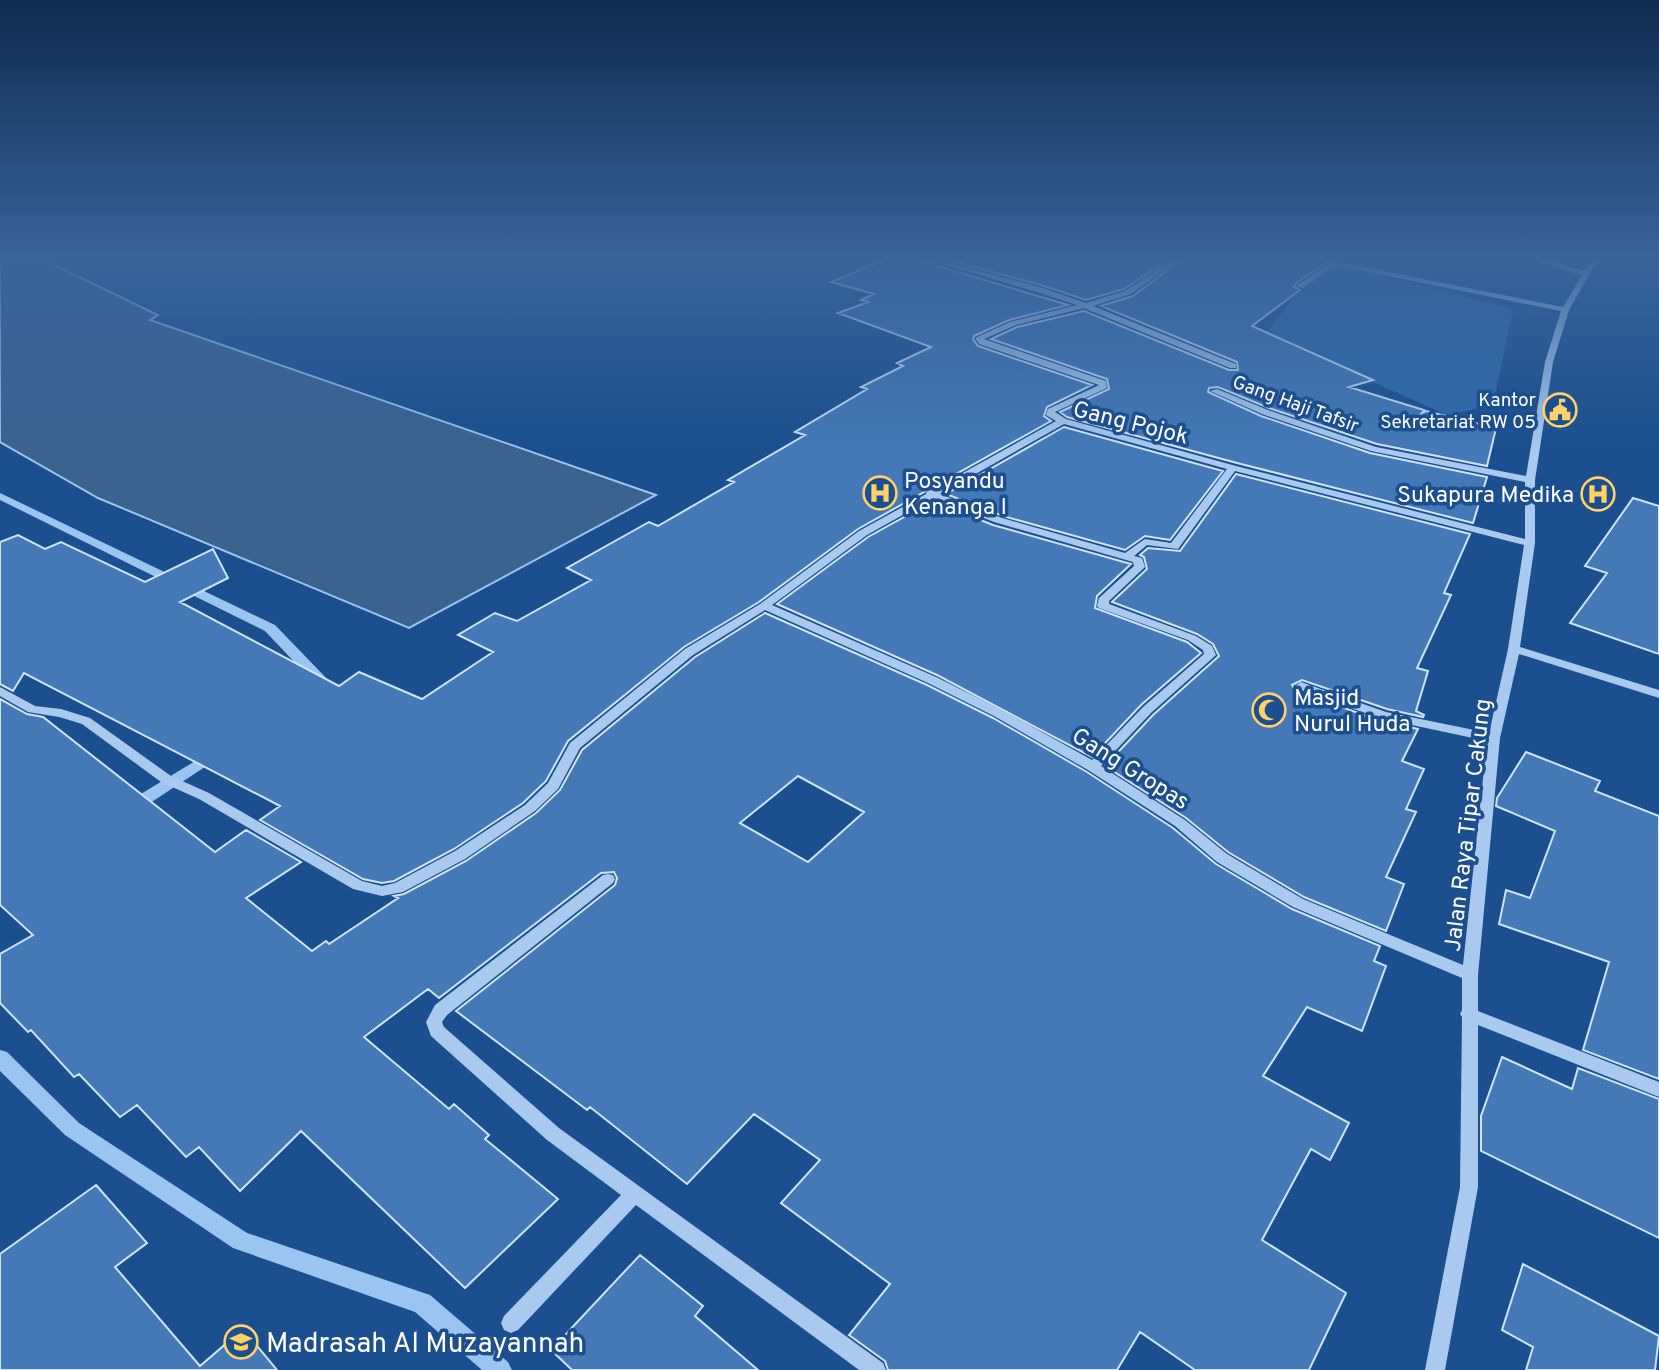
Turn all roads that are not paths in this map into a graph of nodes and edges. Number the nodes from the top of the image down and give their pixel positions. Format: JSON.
{"nodes":[{"id":1,"x":1023,"y":322,"type":"edge"},
{"id":2,"x":1126,"y":322,"type":"edge"},
{"id":3,"x":1561,"y":322,"type":"edge"},
{"id":4,"x":1233,"y":366,"type":"dead end"},
{"id":5,"x":1214,"y":391,"type":"dead end"},
{"id":6,"x":1063,"y":421,"type":"junction"},
{"id":7,"x":1233,"y":468,"type":"junction"},
{"id":8,"x":1530,"y":480,"type":"junction"},
{"id":9,"x":930,"y":493,"type":"junction"},
{"id":10,"x":1530,"y":543,"type":"junction"},
{"id":11,"x":1126,"y":557,"type":"junction"},
{"id":12,"x":764,"y":606,"type":"junction"},
{"id":13,"x":1514,"y":649,"type":"junction"},
{"id":14,"x":1301,"y":686,"type":"dead end"},
{"id":15,"x":0,"y":691,"type":"edge"},
{"id":16,"x":1659,"y":694,"type":"edge"},
{"id":17,"x":1494,"y":738,"type":"junction"},
{"id":18,"x":1093,"y":767,"type":"junction"},
{"id":19,"x":608,"y":879,"type":"dead end"},
{"id":20,"x":1470,"y":975,"type":"junction"},
{"id":21,"x":1468,"y":1014,"type":"junction"},
{"id":22,"x":1659,"y":1090,"type":"edge"},
{"id":23,"x":634,"y":1194,"type":"junction"},
{"id":24,"x":511,"y":1323,"type":"dead end"},
{"id":25,"x":876,"y":1370,"type":"edge"},
{"id":26,"x":1435,"y":1370,"type":"edge"}],
"edges":[{"from":1,"to":6,"type":"street"},
{"from":2,"to":4,"type":"street"},
{"from":3,"to":8,"type":"street","name":"Jalan Raya Tipar Cakung"},
{"from":5,"to":8,"type":"street","name":"Gang Haji Tafsir"},
{"from":6,"to":7,"type":"street","name":"Gang Pojok"},
{"from":6,"to":9,"type":"street","name":"Gang Pojok"},
{"from":7,"to":10,"type":"street","name":"Gang Pojok"},
{"from":7,"to":11,"type":"street"},
{"from":8,"to":10,"type":"street","name":"Jalan Raya Tipar Cakung"},
{"from":9,"to":11,"type":"street"},
{"from":9,"to":12,"type":"street","name":"Gang Pojok"},
{"from":10,"to":13,"type":"street","name":"Jalan Raya Tipar Cakung"},
{"from":11,"to":18,"type":"street"},
{"from":12,"to":15,"type":"street","name":"Gang Pojok"},
{"from":12,"to":18,"type":"street","name":"Gang Gropas"},
{"from":13,"to":16,"type":"street"},
{"from":13,"to":17,"type":"street","name":"Jalan Raya Tipar Cakung"},
{"from":14,"to":17,"type":"street"},
{"from":17,"to":20,"type":"street","name":"Jalan Raya Tipar Cakung"},
{"from":18,"to":20,"type":"street","name":"Gang Gropas"},
{"from":19,"to":23,"type":"street"},
{"from":20,"to":21,"type":"street","name":"Jalan Raya Tipar Cakung"},
{"from":21,"to":22,"type":"street"},
{"from":21,"to":26,"type":"street","name":"Jalan Raya Tipar Cakung"},
{"from":23,"to":24,"type":"street"},
{"from":23,"to":25,"type":"street"}]}
